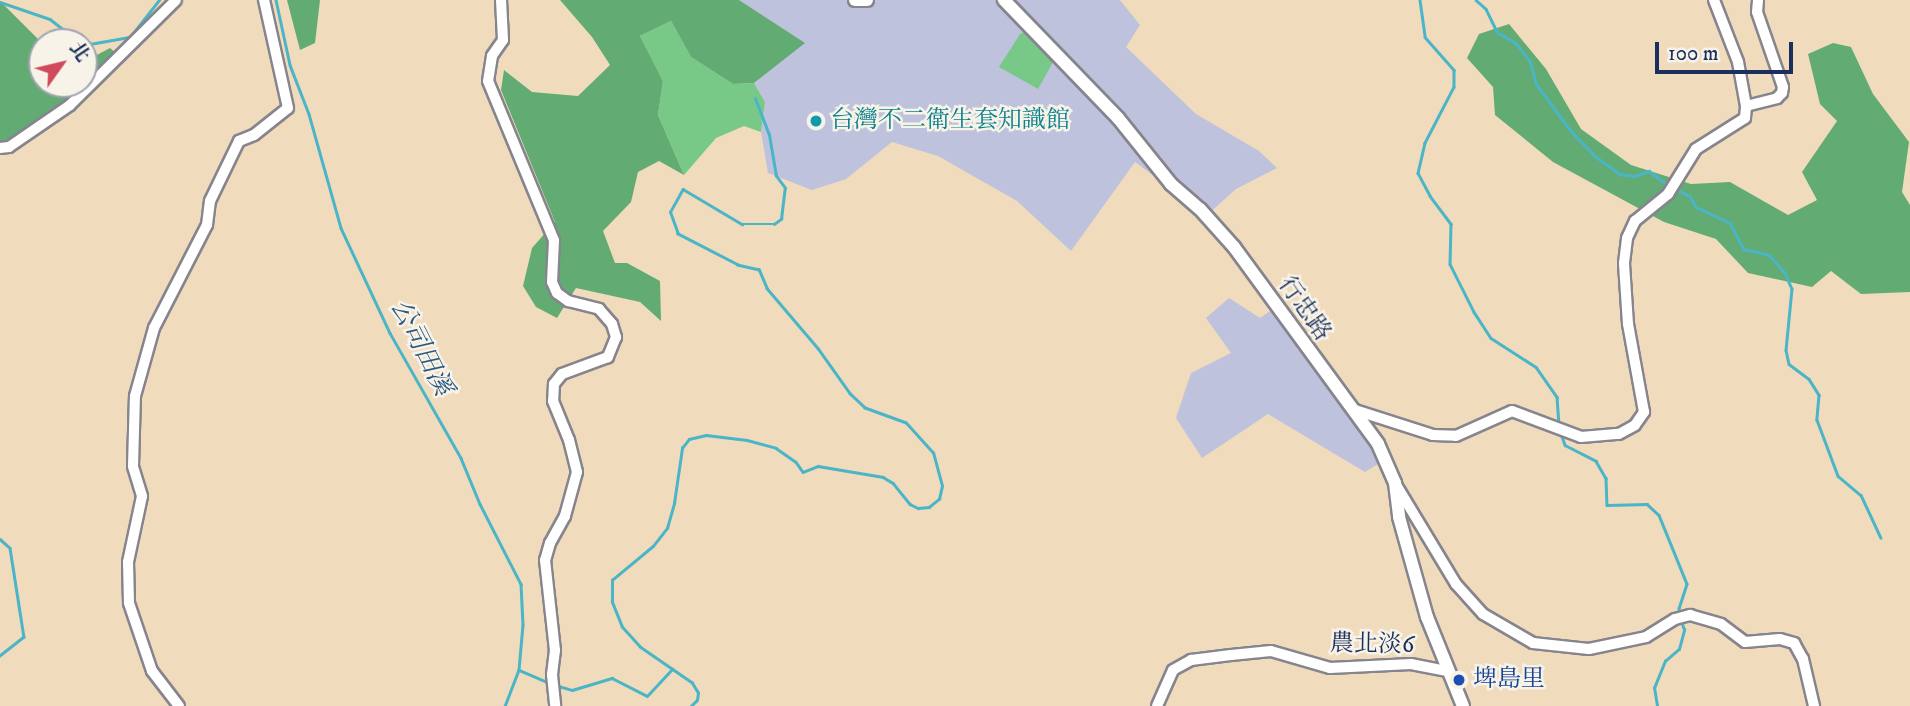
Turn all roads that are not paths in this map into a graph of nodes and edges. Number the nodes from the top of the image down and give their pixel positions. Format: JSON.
{"nodes":[{"id":1,"x":176,"y":0,"type":"edge"},
{"id":2,"x":264,"y":0,"type":"edge"},
{"id":3,"x":501,"y":0,"type":"edge"},
{"id":4,"x":855,"y":0,"type":"edge"},
{"id":5,"x":867,"y":0,"type":"edge"},
{"id":6,"x":1004,"y":0,"type":"edge"},
{"id":7,"x":1714,"y":0,"type":"edge"},
{"id":8,"x":1758,"y":0,"type":"edge"},
{"id":9,"x":1746,"y":106,"type":"junction"},
{"id":10,"x":0,"y":148,"type":"edge"},
{"id":11,"x":1355,"y":410,"type":"junction"},
{"id":12,"x":1395,"y":483,"type":"junction"},
{"id":13,"x":1447,"y":671,"type":"junction"},
{"id":14,"x":179,"y":706,"type":"edge"},
{"id":15,"x":555,"y":706,"type":"edge"},
{"id":16,"x":1157,"y":706,"type":"edge"},
{"id":17,"x":1464,"y":706,"type":"edge"},
{"id":18,"x":1814,"y":706,"type":"edge"}],
"edges":[{"from":1,"to":10,"type":"street"},
{"from":2,"to":14,"type":"street"},
{"from":3,"to":15,"type":"street"},
{"from":4,"to":5,"type":"street"},
{"from":6,"to":11,"type":"street","name":"行忠路"},
{"from":7,"to":9,"type":"street"},
{"from":8,"to":9,"type":"street"},
{"from":9,"to":11,"type":"street"},
{"from":11,"to":12,"type":"street","name":"行忠路"},
{"from":12,"to":13,"type":"street","name":"行忠路"},
{"from":12,"to":18,"type":"street"},
{"from":13,"to":16,"type":"street","name":"農北淡6","number":"農北淡6"},
{"from":13,"to":17,"type":"street","name":"行忠路"}]}
